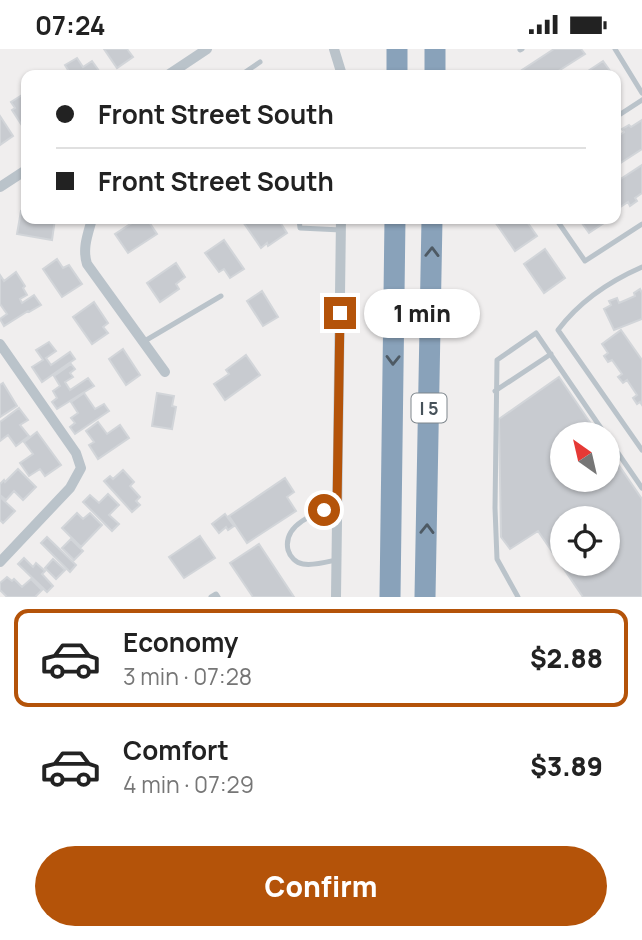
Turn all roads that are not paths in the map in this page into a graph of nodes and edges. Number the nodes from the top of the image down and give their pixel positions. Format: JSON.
{"nodes":[{"id":1,"x":207,"y":49,"type":"edge"},
{"id":2,"x":334,"y":49,"type":"edge"},
{"id":3,"x":397,"y":49,"type":"edge"},
{"id":4,"x":435,"y":49,"type":"edge"},
{"id":5,"x":615,"y":49,"type":"edge"},
{"id":6,"x":260,"y":62,"type":"dead end"},
{"id":7,"x":176,"y":70,"type":"edge"},
{"id":8,"x":249,"y":70,"type":"edge"},
{"id":9,"x":340,"y":70,"type":"edge"},
{"id":10,"x":397,"y":70,"type":"edge"},
{"id":11,"x":435,"y":70,"type":"edge"},
{"id":12,"x":642,"y":93,"type":"edge"},
{"id":13,"x":642,"y":100,"type":"edge"},
{"id":14,"x":621,"y":114,"type":"edge"},
{"id":15,"x":21,"y":173,"type":"edge"},
{"id":16,"x":0,"y":187,"type":"edge"},
{"id":17,"x":91,"y":224,"type":"edge"},
{"id":18,"x":300,"y":224,"type":"edge"},
{"id":19,"x":395,"y":224,"type":"edge"},
{"id":20,"x":432,"y":224,"type":"edge"},
{"id":21,"x":559,"y":224,"type":"edge"},
{"id":22,"x":642,"y":224,"type":"edge"},
{"id":23,"x":341,"y":225,"type":"edge"},
{"id":24,"x":642,"y":267,"type":"edge"},
{"id":25,"x":221,"y":296,"type":"dead end"},
{"id":26,"x":143,"y":342,"type":"junction"},
{"id":27,"x":0,"y":344,"type":"edge"},
{"id":28,"x":551,"y":354,"type":"junction"},
{"id":29,"x":165,"y":372,"type":"dead end"},
{"id":30,"x":495,"y":391,"type":"junction"},
{"id":31,"x":597,"y":422,"type":"edge"},
{"id":32,"x":642,"y":450,"type":"edge"},
{"id":33,"x":620,"y":456,"type":"edge"},
{"id":34,"x":642,"y":488,"type":"edge"},
{"id":35,"x":337,"y":506,"type":"junction"},
{"id":36,"x":336,"y":560,"type":"junction"},
{"id":37,"x":0,"y":562,"type":"edge"},
{"id":38,"x":211,"y":597,"type":"edge"},
{"id":39,"x":218,"y":597,"type":"edge"},
{"id":40,"x":336,"y":597,"type":"edge"},
{"id":41,"x":390,"y":597,"type":"edge"},
{"id":42,"x":425,"y":597,"type":"edge"},
{"id":43,"x":518,"y":597,"type":"edge"}],
"edges":[{"from":1,"to":7,"type":"street"},
{"from":2,"to":9,"type":"street"},
{"from":3,"to":10,"type":"highway"},
{"from":4,"to":11,"type":"highway"},
{"from":5,"to":12,"type":"lane"},
{"from":6,"to":8,"type":"lane"},
{"from":13,"to":14,"type":"lane"},
{"from":15,"to":16,"type":"street"},
{"from":17,"to":26,"type":"street"},
{"from":18,"to":23,"type":"lane"},
{"from":19,"to":41,"type":"highway","number":"I 5","one_way":true},
{"from":42,"to":20,"type":"highway","number":"I 5","one_way":true},
{"from":21,"to":22,"type":"lane"},
{"from":23,"to":35,"type":"street"},
{"from":24,"to":32,"type":"lane"},
{"from":25,"to":26,"type":"lane"},
{"from":26,"to":29,"type":"street"},
{"from":27,"to":37,"type":"street"},
{"from":28,"to":30,"type":"lane"},
{"from":28,"to":30,"type":"lane"},
{"from":28,"to":31,"type":"lane"},
{"from":30,"to":43,"type":"lane"},
{"from":33,"to":34,"type":"lane"},
{"from":35,"to":36,"type":"street"},
{"from":35,"to":36,"type":"lane"},
{"from":36,"to":40,"type":"street"},
{"from":38,"to":39,"type":"lane"}]}
